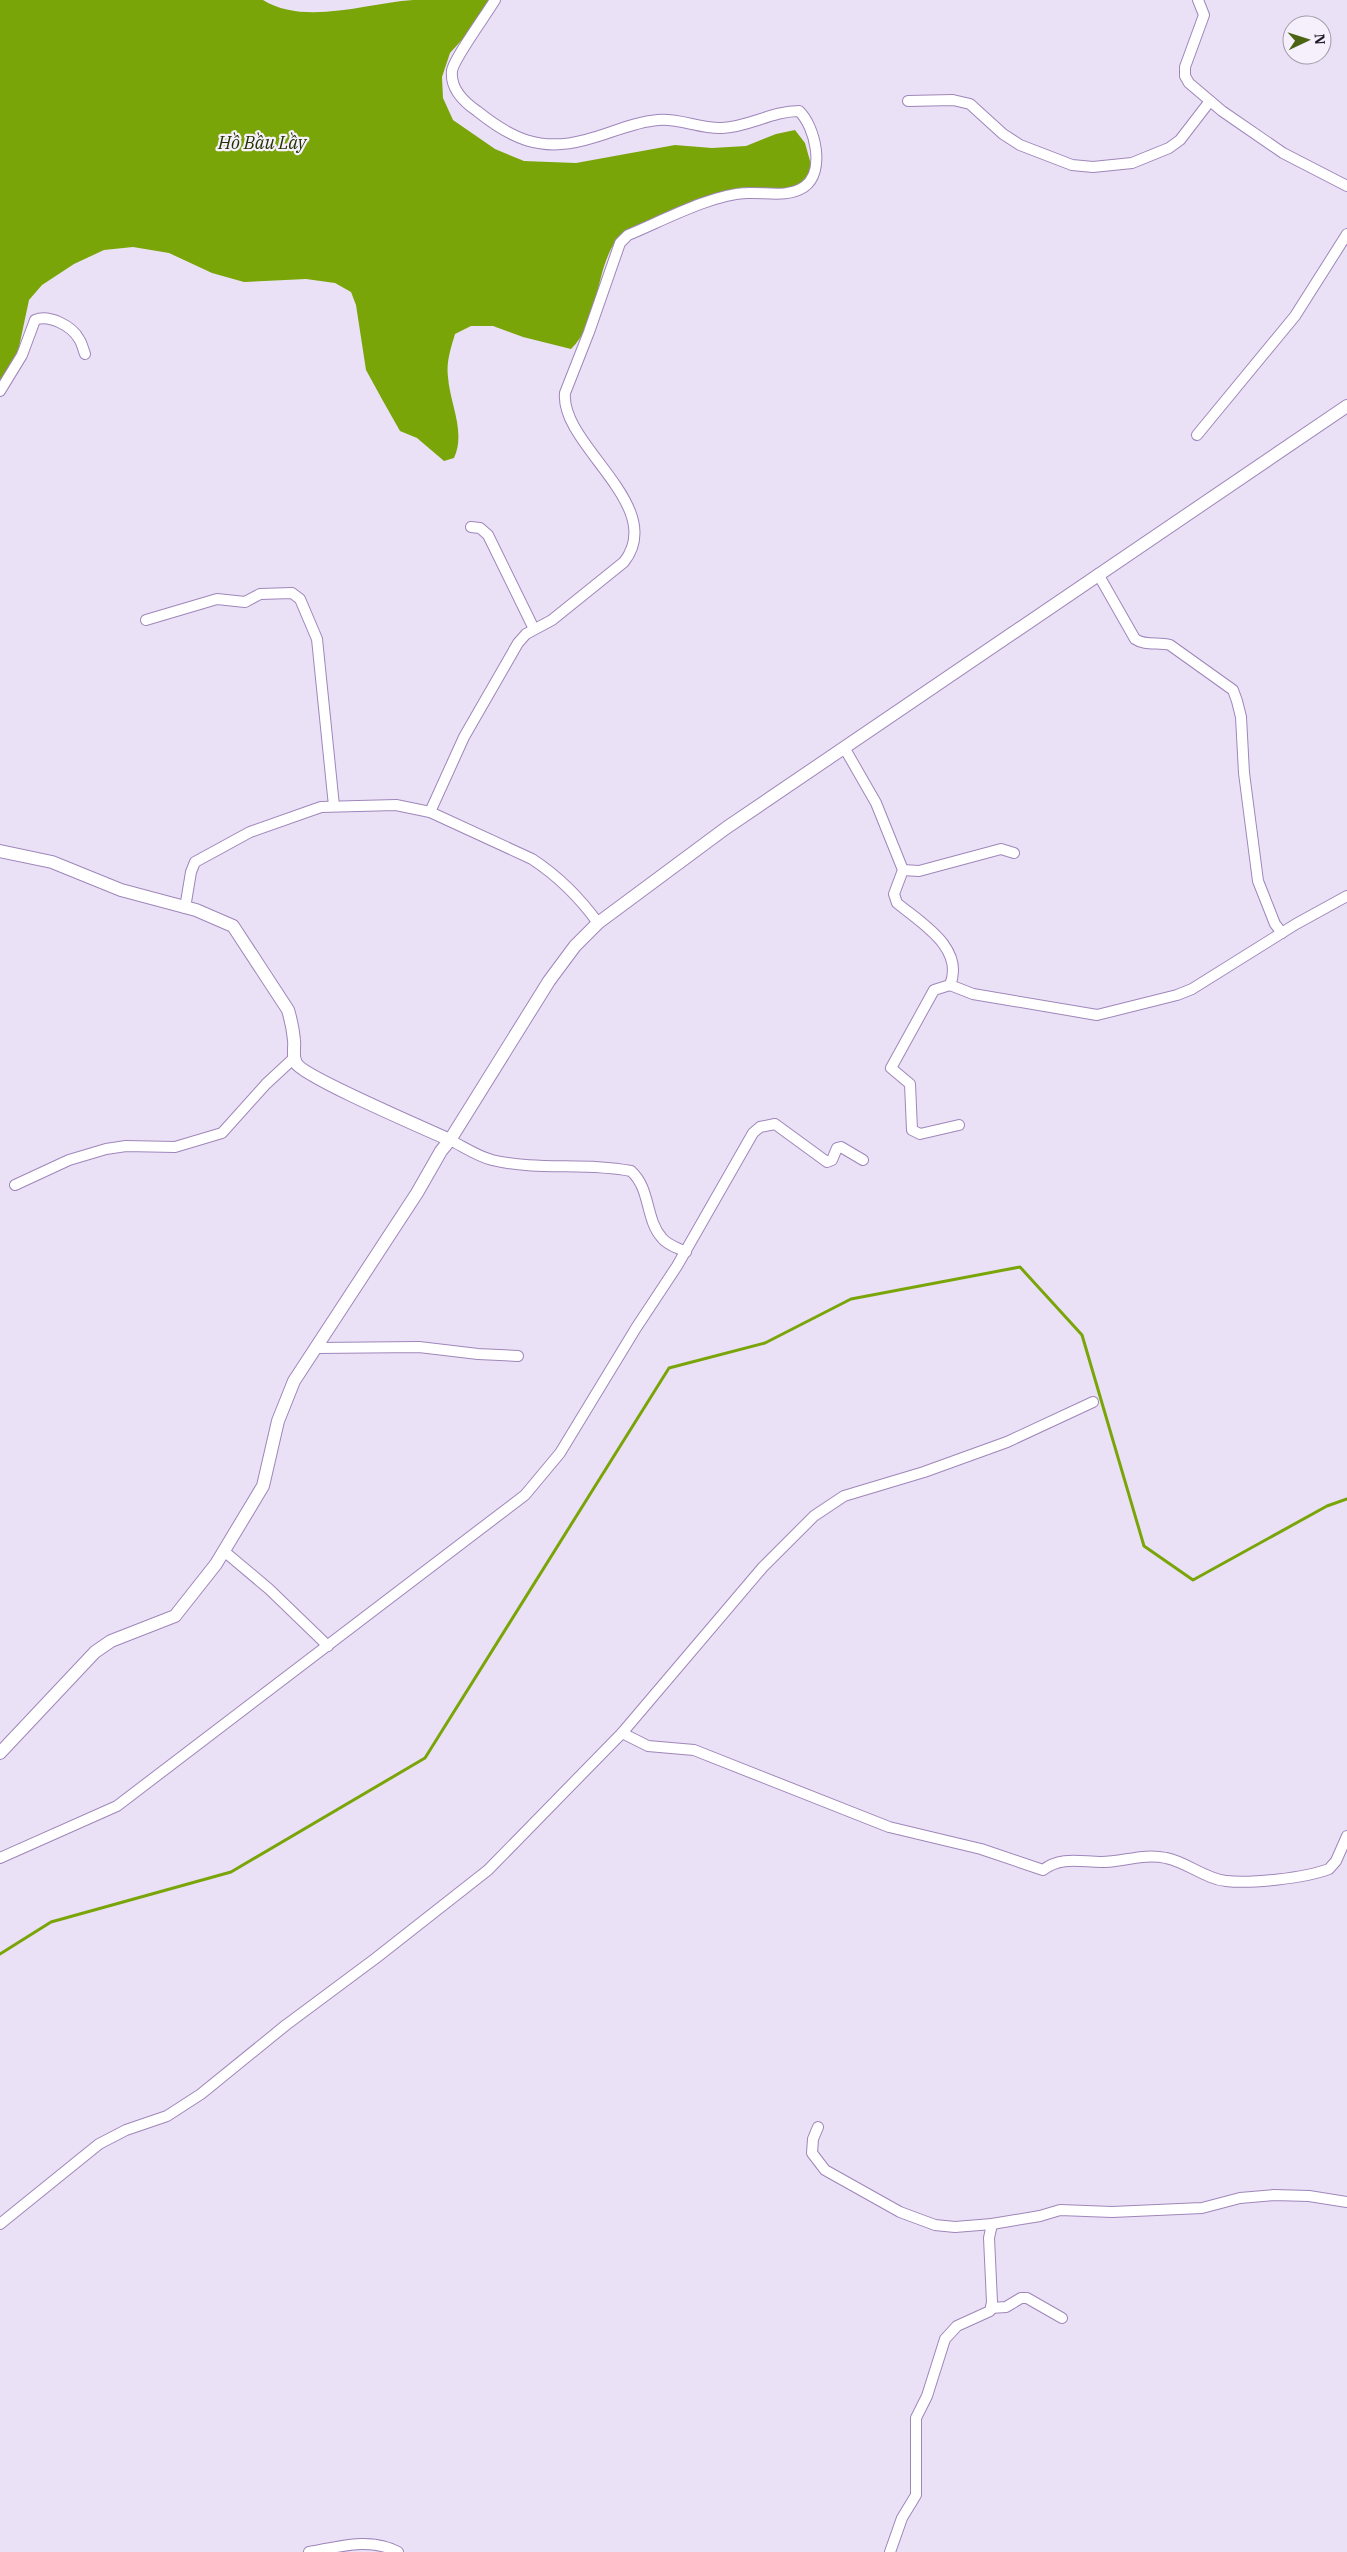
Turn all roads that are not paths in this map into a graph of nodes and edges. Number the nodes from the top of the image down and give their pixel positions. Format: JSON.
{"nodes":[{"id":1,"x":494,"y":0,"type":"edge"},
{"id":2,"x":1198,"y":0,"type":"edge"},
{"id":3,"x":908,"y":100,"type":"dead end"},
{"id":4,"x":1210,"y":101,"type":"junction"},
{"id":5,"x":1347,"y":186,"type":"edge"},
{"id":6,"x":1347,"y":234,"type":"edge"},
{"id":7,"x":85,"y":354,"type":"dead end"},
{"id":8,"x":0,"y":391,"type":"edge"},
{"id":9,"x":1347,"y":406,"type":"edge"},
{"id":10,"x":1197,"y":435,"type":"dead end"},
{"id":11,"x":471,"y":527,"type":"dead end"},
{"id":12,"x":1098,"y":574,"type":"junction"},
{"id":13,"x":146,"y":620,"type":"dead end"},
{"id":14,"x":534,"y":629,"type":"junction"},
{"id":15,"x":845,"y":749,"type":"junction"},
{"id":16,"x":334,"y":806,"type":"junction"},
{"id":17,"x":430,"y":812,"type":"junction"},
{"id":18,"x":0,"y":851,"type":"edge"},
{"id":19,"x":1014,"y":853,"type":"dead end"},
{"id":20,"x":903,"y":870,"type":"junction"},
{"id":21,"x":1347,"y":896,"type":"edge"},
{"id":22,"x":185,"y":908,"type":"junction"},
{"id":23,"x":598,"y":924,"type":"junction"},
{"id":24,"x":1282,"y":933,"type":"junction"},
{"id":25,"x":950,"y":985,"type":"junction"},
{"id":26,"x":294,"y":1058,"type":"junction"},
{"id":27,"x":960,"y":1125,"type":"dead end"},
{"id":28,"x":450,"y":1140,"type":"junction"},
{"id":29,"x":863,"y":1160,"type":"dead end"},
{"id":30,"x":15,"y":1185,"type":"dead end"},
{"id":31,"x":686,"y":1252,"type":"junction"},
{"id":32,"x":317,"y":1348,"type":"junction"},
{"id":33,"x":518,"y":1356,"type":"dead end"},
{"id":34,"x":1093,"y":1402,"type":"dead end"},
{"id":35,"x":225,"y":1552,"type":"junction"},
{"id":36,"x":328,"y":1646,"type":"junction"},
{"id":37,"x":622,"y":1733,"type":"junction"},
{"id":38,"x":0,"y":1753,"type":"edge"},
{"id":39,"x":1347,"y":1836,"type":"edge"},
{"id":40,"x":0,"y":1858,"type":"edge"},
{"id":41,"x":818,"y":2127,"type":"dead end"},
{"id":42,"x":1347,"y":2202,"type":"edge"},
{"id":43,"x":0,"y":2224,"type":"edge"},
{"id":44,"x":992,"y":2224,"type":"junction"},
{"id":45,"x":991,"y":2308,"type":"junction"},
{"id":46,"x":1062,"y":2318,"type":"dead end"},
{"id":47,"x":310,"y":2552,"type":"edge"},
{"id":48,"x":398,"y":2552,"type":"edge"},
{"id":49,"x":890,"y":2552,"type":"edge"}],
"edges":[{"from":1,"to":14,"type":"street"},
{"from":2,"to":4,"type":"street"},
{"from":3,"to":4,"type":"street"},
{"from":4,"to":5,"type":"street"},
{"from":6,"to":10,"type":"street"},
{"from":7,"to":8,"type":"street"},
{"from":9,"to":12,"type":"street"},
{"from":11,"to":14,"type":"street"},
{"from":12,"to":15,"type":"street"},
{"from":12,"to":24,"type":"street"},
{"from":13,"to":16,"type":"street"},
{"from":14,"to":17,"type":"street"},
{"from":15,"to":20,"type":"street"},
{"from":15,"to":23,"type":"street"},
{"from":16,"to":17,"type":"street"},
{"from":16,"to":22,"type":"street"},
{"from":17,"to":23,"type":"street"},
{"from":18,"to":22,"type":"street"},
{"from":19,"to":20,"type":"street"},
{"from":20,"to":25,"type":"street"},
{"from":21,"to":24,"type":"street"},
{"from":22,"to":26,"type":"street"},
{"from":23,"to":28,"type":"street"},
{"from":24,"to":25,"type":"street"},
{"from":25,"to":27,"type":"street"},
{"from":26,"to":28,"type":"street"},
{"from":26,"to":30,"type":"street"},
{"from":28,"to":31,"type":"street"},
{"from":28,"to":32,"type":"street"},
{"from":29,"to":31,"type":"street"},
{"from":31,"to":36,"type":"street"},
{"from":32,"to":33,"type":"street"},
{"from":32,"to":35,"type":"street"},
{"from":34,"to":37,"type":"street"},
{"from":35,"to":36,"type":"street"},
{"from":35,"to":38,"type":"street"},
{"from":36,"to":40,"type":"street"},
{"from":37,"to":39,"type":"street"},
{"from":37,"to":43,"type":"street"},
{"from":41,"to":44,"type":"street"},
{"from":42,"to":44,"type":"street"},
{"from":44,"to":45,"type":"street"},
{"from":45,"to":46,"type":"street"},
{"from":45,"to":49,"type":"street"},
{"from":47,"to":48,"type":"street"}]}
